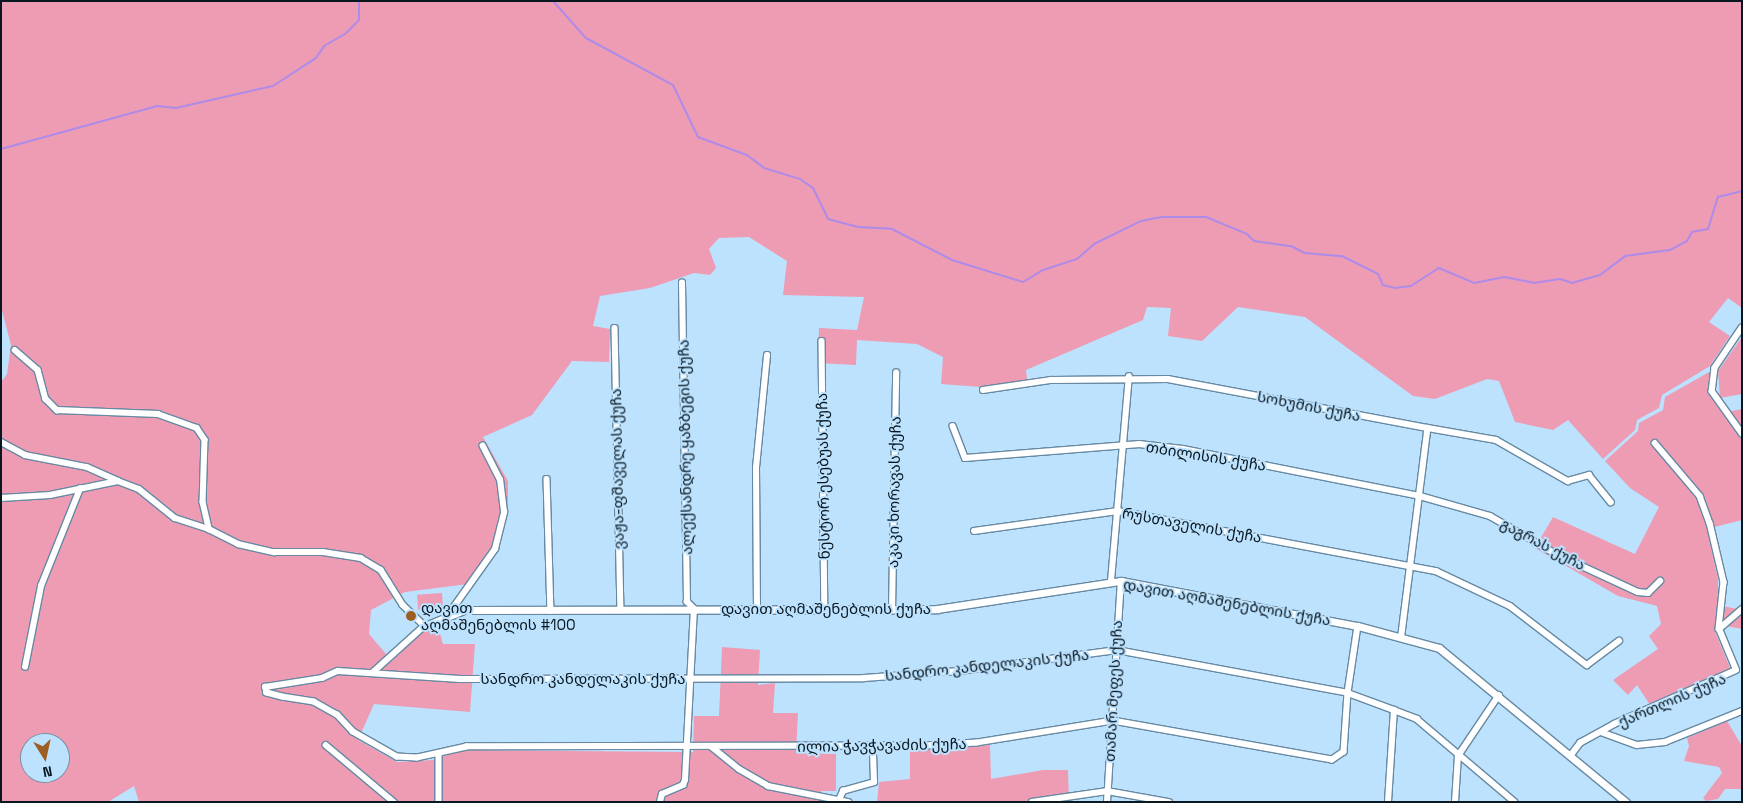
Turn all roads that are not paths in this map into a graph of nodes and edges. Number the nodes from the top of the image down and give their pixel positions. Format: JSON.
{"nodes":[{"id":1,"x":682,"y":282,"type":"dead end"},
{"id":2,"x":615,"y":328,"type":"dead end"},
{"id":3,"x":1741,"y":329,"type":"edge"},
{"id":4,"x":822,"y":341,"type":"dead end"},
{"id":5,"x":15,"y":350,"type":"dead end"},
{"id":6,"x":766,"y":356,"type":"dead end"},
{"id":7,"x":896,"y":373,"type":"dead end"},
{"id":8,"x":1129,"y":377,"type":"junction"},
{"id":9,"x":983,"y":390,"type":"dead end"},
{"id":10,"x":953,"y":426,"type":"dead end"},
{"id":11,"x":1428,"y":428,"type":"junction"},
{"id":12,"x":1742,"y":433,"type":"edge"},
{"id":13,"x":1,"y":442,"type":"edge"},
{"id":14,"x":1655,"y":443,"type":"dead end"},
{"id":15,"x":1123,"y":444,"type":"junction"},
{"id":16,"x":483,"y":446,"type":"dead end"},
{"id":17,"x":548,"y":479,"type":"dead end"},
{"id":18,"x":118,"y":481,"type":"junction"},
{"id":19,"x":80,"y":489,"type":"junction"},
{"id":20,"x":1420,"y":496,"type":"junction"},
{"id":21,"x":1,"y":498,"type":"edge"},
{"id":22,"x":1611,"y":502,"type":"dead end"},
{"id":23,"x":1118,"y":511,"type":"junction"},
{"id":24,"x":208,"y":529,"type":"junction"},
{"id":25,"x":974,"y":531,"type":"dead end"},
{"id":26,"x":1410,"y":564,"type":"junction"},
{"id":27,"x":1111,"y":581,"type":"junction"},
{"id":28,"x":1121,"y":581,"type":"junction"},
{"id":29,"x":1660,"y":581,"type":"dead end"},
{"id":30,"x":1742,"y":609,"type":"edge"},
{"id":31,"x":621,"y":610,"type":"junction"},
{"id":32,"x":694,"y":610,"type":"junction"},
{"id":33,"x":551,"y":611,"type":"junction"},
{"id":34,"x":757,"y":611,"type":"junction"},
{"id":35,"x":825,"y":611,"type":"junction"},
{"id":36,"x":892,"y":611,"type":"junction"},
{"id":37,"x":448,"y":615,"type":"junction"},
{"id":38,"x":425,"y":626,"type":"junction"},
{"id":39,"x":1358,"y":626,"type":"junction"},
{"id":40,"x":1719,"y":629,"type":"junction"},
{"id":41,"x":1402,"y":635,"type":"junction"},
{"id":42,"x":1620,"y":641,"type":"dead end"},
{"id":43,"x":1117,"y":650,"type":"junction"},
{"id":44,"x":25,"y":668,"type":"dead end"},
{"id":45,"x":1739,"y":671,"type":"edge"},
{"id":46,"x":372,"y":673,"type":"junction"},
{"id":47,"x":690,"y":680,"type":"junction"},
{"id":48,"x":1348,"y":693,"type":"junction"},
{"id":49,"x":1499,"y":695,"type":"junction"},
{"id":50,"x":1394,"y":710,"type":"junction"},
{"id":51,"x":1742,"y":711,"type":"edge"},
{"id":52,"x":1113,"y":721,"type":"junction"},
{"id":53,"x":353,"y":732,"type":"joint"},
{"id":54,"x":1601,"y":732,"type":"junction"},
{"id":55,"x":326,"y":745,"type":"dead end"},
{"id":56,"x":712,"y":746,"type":"junction"},
{"id":57,"x":873,"y":747,"type":"junction"},
{"id":58,"x":686,"y":748,"type":"junction"},
{"id":59,"x":439,"y":753,"type":"junction"},
{"id":60,"x":1570,"y":755,"type":"junction"},
{"id":61,"x":1458,"y":756,"type":"junction"},
{"id":62,"x":1108,"y":791,"type":"junction"},
{"id":63,"x":839,"y":800,"type":"junction"},
{"id":64,"x":394,"y":802,"type":"edge"},
{"id":65,"x":439,"y":802,"type":"edge"},
{"id":66,"x":660,"y":802,"type":"edge"},
{"id":67,"x":848,"y":802,"type":"edge"},
{"id":68,"x":1032,"y":802,"type":"edge"},
{"id":69,"x":1107,"y":802,"type":"edge"},
{"id":70,"x":1169,"y":802,"type":"edge"},
{"id":71,"x":1388,"y":802,"type":"edge"},
{"id":72,"x":1455,"y":802,"type":"edge"},
{"id":73,"x":1515,"y":802,"type":"edge"},
{"id":74,"x":1626,"y":802,"type":"edge"}],
"edges":[{"from":1,"to":32,"type":"street","name":"ალექსანდრე ყაზბეგის ქუჩა"},
{"from":2,"to":31,"type":"street","name":"ვაჟა-ფშაველას ქუჩა"},
{"from":3,"to":12,"type":"street"},
{"from":4,"to":35,"type":"street","name":"ნესტორ ესებუას ქუჩა"},
{"from":5,"to":24,"type":"street"},
{"from":6,"to":34,"type":"street"},
{"from":7,"to":36,"type":"street","name":"აკაკი ხორავას ქუჩა"},
{"from":8,"to":9,"type":"street","name":"სოხუმის ქუჩა"},
{"from":8,"to":11,"type":"street","name":"სოხუმის ქუჩა"},
{"from":8,"to":15,"type":"street"},
{"from":10,"to":15,"type":"street","name":"თბილისის ქუჩა"},
{"from":11,"to":20,"type":"street"},
{"from":11,"to":22,"type":"street","name":"სოხუმის ქუჩა"},
{"from":13,"to":18,"type":"street"},
{"from":14,"to":40,"type":"street"},
{"from":15,"to":20,"type":"street","name":"თბილისის ქუჩა"},
{"from":15,"to":23,"type":"street"},
{"from":16,"to":37,"type":"street"},
{"from":17,"to":33,"type":"street"},
{"from":18,"to":19,"type":"street"},
{"from":18,"to":24,"type":"street"},
{"from":19,"to":21,"type":"street"},
{"from":19,"to":44,"type":"street"},
{"from":20,"to":26,"type":"street"},
{"from":20,"to":29,"type":"street","name":"გაგრას ქუჩა"},
{"from":23,"to":25,"type":"street","name":"რუსთაველის ქუჩა"},
{"from":23,"to":26,"type":"street","name":"რუსთაველის ქუჩა"},
{"from":23,"to":27,"type":"street"},
{"from":24,"to":38,"type":"street"},
{"from":26,"to":41,"type":"street"},
{"from":26,"to":42,"type":"street","name":"რუსთაველის ქუჩა"},
{"from":27,"to":28,"type":"street","name":"დავით აღმაშენებლის ქუჩა"},
{"from":27,"to":36,"type":"street","name":"დავით აღმაშენებლის ქუჩა"},
{"from":28,"to":39,"type":"street","name":"დავით აღმაშენებლის ქუჩა"},
{"from":28,"to":43,"type":"street","name":"თამარ მეფეს ქუჩა"},
{"from":30,"to":40,"type":"street"},
{"from":31,"to":32,"type":"street","name":"დავით აღმაშენებლის ქუჩა"},
{"from":31,"to":33,"type":"street","name":"დავით აღმაშენებლის ქუჩა"},
{"from":32,"to":34,"type":"street","name":"დავით აღმაშენებლის ქუჩა"},
{"from":32,"to":47,"type":"street"},
{"from":33,"to":37,"type":"street","name":"დავით აღმაშენებლის ქუჩა"},
{"from":34,"to":35,"type":"street","name":"დავით აღმაშენებლის ქუჩა"},
{"from":35,"to":36,"type":"street","name":"დავით აღმაშენებლის ქუჩა"},
{"from":37,"to":38,"type":"street","name":"დავით აღმაშენებლის ქუჩა"},
{"from":38,"to":46,"type":"street","name":"დავით აღმაშენებლის ქუჩა"},
{"from":39,"to":41,"type":"street","name":"დავით აღმაშენებლის ქუჩა"},
{"from":39,"to":48,"type":"street","name":"ილია ჭავჭავაძის ქუჩა"},
{"from":40,"to":45,"type":"street","name":"ქართლის ქუჩა"},
{"from":41,"to":49,"type":"street","name":"დავით აღმაშენებლის ქუჩა"},
{"from":43,"to":47,"type":"street","name":"სანდრო კანდელაკის ქუჩა"},
{"from":43,"to":48,"type":"street","name":"სანდრო კანდელაკის ქუჩა"},
{"from":43,"to":52,"type":"street","name":"თამარ მეფეს ქუჩა"},
{"from":45,"to":54,"type":"street","name":"ქართლის ქუჩა"},
{"from":46,"to":47,"type":"street","name":"სანდრო კანდელაკის ქუჩა"},
{"from":46,"to":53,"type":"street","name":"სანდრო კანდელაკის ქუჩა"},
{"from":47,"to":58,"type":"street"},
{"from":48,"to":50,"type":"street","name":"სანდრო კანდელაკის ქუჩა"},
{"from":48,"to":52,"type":"street","name":"ილია ჭავჭავაძის ქუჩა"},
{"from":49,"to":60,"type":"street","name":"დავით აღმაშენებლის ქუჩა"},
{"from":49,"to":61,"type":"street"},
{"from":50,"to":61,"type":"street","name":"სანდრო კანდელაკის ქუჩა"},
{"from":50,"to":71,"type":"street"},
{"from":51,"to":54,"type":"street"},
{"from":52,"to":57,"type":"street","name":"ილია ჭავჭავაძის ქუჩა"},
{"from":52,"to":62,"type":"street","name":"თამარ მეფეს ქუჩა"},
{"from":53,"to":59,"type":"street","name":"ილია ჭავჭავაძის ქუჩა"},
{"from":54,"to":60,"type":"street","name":"ქართლის ქუჩა"},
{"from":55,"to":64,"type":"street"},
{"from":56,"to":57,"type":"street","name":"ილია ჭავჭავაძის ქუჩა"},
{"from":56,"to":58,"type":"street","name":"ილია ჭავჭავაძის ქუჩა"},
{"from":56,"to":63,"type":"street"},
{"from":57,"to":63,"type":"street"},
{"from":58,"to":59,"type":"street","name":"ილია ჭავჭავაძის ქუჩა"},
{"from":58,"to":66,"type":"street"},
{"from":59,"to":65,"type":"street"},
{"from":60,"to":74,"type":"street","name":"დავით აღმაშენებლის ქუჩა"},
{"from":61,"to":72,"type":"street"},
{"from":61,"to":73,"type":"street","name":"სანდრო კანდელაკის ქუჩა"},
{"from":62,"to":68,"type":"street"},
{"from":62,"to":69,"type":"street","name":"თამარ მეფეს ქუჩა"},
{"from":62,"to":70,"type":"street"},
{"from":63,"to":67,"type":"street"}]}
